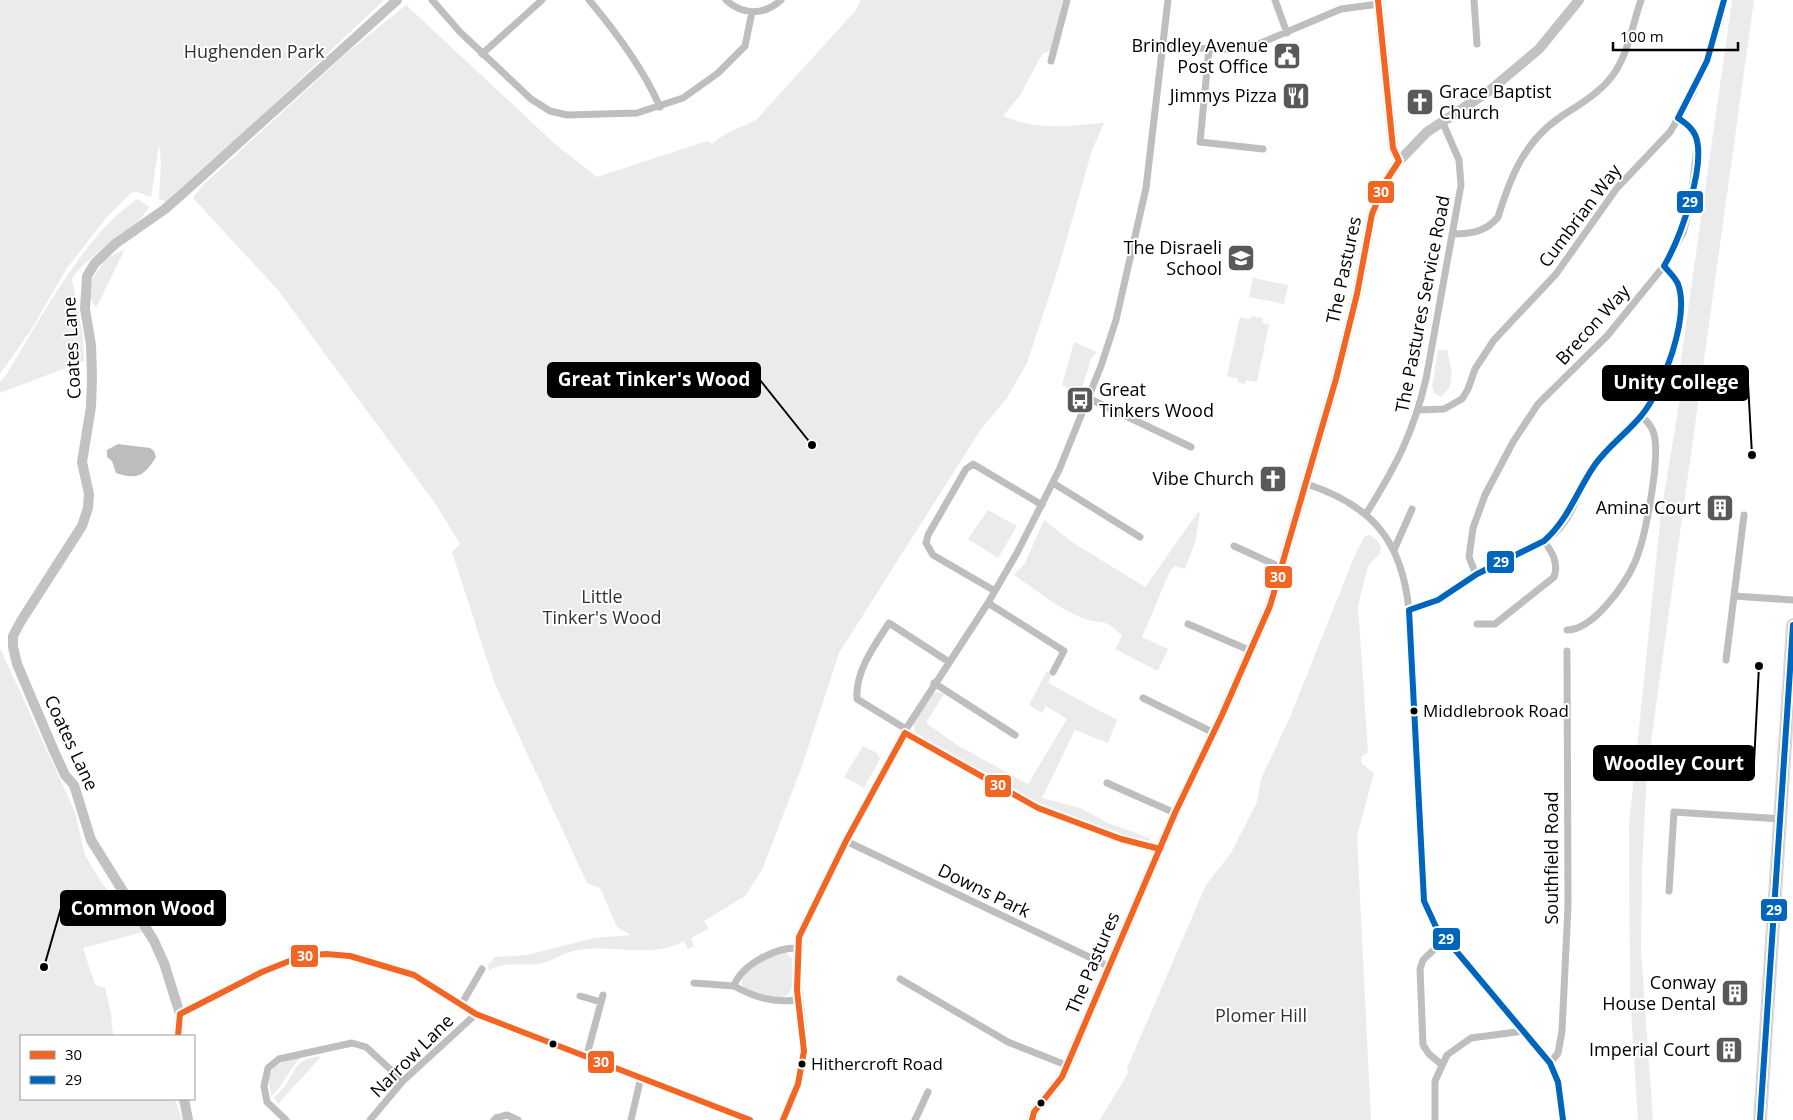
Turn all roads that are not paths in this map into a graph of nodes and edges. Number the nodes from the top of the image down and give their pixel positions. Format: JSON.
{"nodes":[{"id":1,"x":398,"y":0,"type":"edge"},
{"id":2,"x":432,"y":0,"type":"edge"},
{"id":3,"x":542,"y":0,"type":"edge"},
{"id":4,"x":588,"y":0,"type":"edge"},
{"id":5,"x":726,"y":0,"type":"edge"},
{"id":6,"x":781,"y":0,"type":"edge"},
{"id":7,"x":1067,"y":0,"type":"edge"},
{"id":8,"x":1168,"y":0,"type":"edge"},
{"id":9,"x":1274,"y":0,"type":"edge"},
{"id":10,"x":1474,"y":0,"type":"edge"},
{"id":11,"x":1580,"y":0,"type":"edge"},
{"id":12,"x":1642,"y":0,"type":"edge"},
{"id":13,"x":1724,"y":0,"type":"edge"},
{"id":14,"x":1379,"y":2,"type":"edge"},
{"id":15,"x":752,"y":12,"type":"junction"},
{"id":16,"x":1287,"y":33,"type":"junction"},
{"id":17,"x":1477,"y":44,"type":"dead end"},
{"id":18,"x":1164,"y":45,"type":"junction"},
{"id":19,"x":1209,"y":49,"type":"junction"},
{"id":20,"x":482,"y":54,"type":"junction"},
{"id":21,"x":1051,"y":61,"type":"dead end"},
{"id":22,"x":660,"y":107,"type":"junction"},
{"id":23,"x":1678,"y":118,"type":"junction"},
{"id":24,"x":1442,"y":121,"type":"junction"},
{"id":25,"x":1262,"y":149,"type":"dead end"},
{"id":26,"x":1399,"y":161,"type":"junction"},
{"id":27,"x":1453,"y":234,"type":"junction"},
{"id":28,"x":1664,"y":266,"type":"junction"},
{"id":29,"x":1088,"y":398,"type":"junction"},
{"id":30,"x":1419,"y":410,"type":"junction"},
{"id":31,"x":1641,"y":416,"type":"junction"},
{"id":32,"x":1190,"y":447,"type":"dead end"},
{"id":33,"x":1053,"y":483,"type":"junction"},
{"id":34,"x":1307,"y":484,"type":"junction"},
{"id":35,"x":1042,"y":505,"type":"junction"},
{"id":36,"x":1412,"y":509,"type":"dead end"},
{"id":37,"x":1366,"y":514,"type":"junction"},
{"id":38,"x":1744,"y":515,"type":"dead end"},
{"id":39,"x":1140,"y":537,"type":"dead end"},
{"id":40,"x":1544,"y":541,"type":"junction"},
{"id":41,"x":1234,"y":546,"type":"dead end"},
{"id":42,"x":1394,"y":550,"type":"junction"},
{"id":43,"x":1280,"y":567,"type":"junction"},
{"id":44,"x":1476,"y":574,"type":"junction"},
{"id":45,"x":995,"y":591,"type":"junction"},
{"id":46,"x":1734,"y":596,"type":"junction"},
{"id":47,"x":1793,"y":600,"type":"edge"},
{"id":48,"x":988,"y":603,"type":"junction"},
{"id":49,"x":1409,"y":610,"type":"junction"},
{"id":50,"x":1188,"y":624,"type":"dead end"},
{"id":51,"x":1478,"y":624,"type":"dead end"},
{"id":52,"x":1793,"y":625,"type":"edge"},
{"id":53,"x":1567,"y":630,"type":"dead end"},
{"id":54,"x":1793,"y":634,"type":"edge"},
{"id":55,"x":1249,"y":650,"type":"junction"},
{"id":56,"x":1567,"y":651,"type":"dead end"},
{"id":57,"x":1726,"y":660,"type":"dead end"},
{"id":58,"x":949,"y":662,"type":"junction"},
{"id":59,"x":1053,"y":672,"type":"dead end"},
{"id":60,"x":934,"y":683,"type":"junction"},
{"id":61,"x":1143,"y":698,"type":"dead end"},
{"id":62,"x":905,"y":731,"type":"junction"},
{"id":63,"x":1214,"y":733,"type":"junction"},
{"id":64,"x":1014,"y":735,"type":"dead end"},
{"id":65,"x":1106,"y":783,"type":"dead end"},
{"id":66,"x":1175,"y":813,"type":"junction"},
{"id":67,"x":1782,"y":819,"type":"junction"},
{"id":68,"x":846,"y":841,"type":"junction"},
{"id":69,"x":1160,"y":849,"type":"junction"},
{"id":70,"x":1669,"y":891,"type":"dead end"},
{"id":71,"x":1446,"y":939,"type":"junction"},
{"id":72,"x":798,"y":948,"type":"junction"},
{"id":73,"x":1110,"y":967,"type":"junction"},
{"id":74,"x":482,"y":969,"type":"dead end"},
{"id":75,"x":900,"y":980,"type":"dead end"},
{"id":76,"x":694,"y":983,"type":"dead end"},
{"id":77,"x":734,"y":986,"type":"junction"},
{"id":78,"x":580,"y":996,"type":"dead end"},
{"id":79,"x":799,"y":1000,"type":"junction"},
{"id":80,"x":461,"y":1005,"type":"junction"},
{"id":81,"x":180,"y":1014,"type":"junction"},
{"id":82,"x":476,"y":1014,"type":"junction"},
{"id":83,"x":1524,"y":1031,"type":"junction"},
{"id":84,"x":178,"y":1035,"type":"edge"},
{"id":85,"x":586,"y":1058,"type":"junction"},
{"id":86,"x":1550,"y":1063,"type":"junction"},
{"id":87,"x":1442,"y":1064,"type":"junction"},
{"id":88,"x":1066,"y":1065,"type":"junction"},
{"id":89,"x":642,"y":1077,"type":"junction"},
{"id":90,"x":403,"y":1081,"type":"junction"},
{"id":91,"x":928,"y":1092,"type":"dead end"},
{"id":92,"x":184,"y":1100,"type":"edge"},
{"id":93,"x":188,"y":1120,"type":"edge"},
{"id":94,"x":286,"y":1120,"type":"edge"},
{"id":95,"x":372,"y":1120,"type":"edge"},
{"id":96,"x":494,"y":1120,"type":"edge"},
{"id":97,"x":518,"y":1120,"type":"edge"},
{"id":98,"x":630,"y":1120,"type":"edge"},
{"id":99,"x":750,"y":1120,"type":"edge"},
{"id":100,"x":782,"y":1120,"type":"edge"},
{"id":101,"x":915,"y":1120,"type":"edge"},
{"id":102,"x":1032,"y":1120,"type":"edge"},
{"id":103,"x":1435,"y":1120,"type":"edge"},
{"id":104,"x":1563,"y":1120,"type":"edge"},
{"id":105,"x":1760,"y":1120,"type":"edge"}],
"edges":[{"from":1,"to":81,"type":"street","name":"Coates Lane"},
{"from":2,"to":20,"type":"street"},
{"from":3,"to":20,"type":"street"},
{"from":4,"to":22,"type":"street"},
{"from":5,"to":15,"type":"street"},
{"from":6,"to":15,"type":"street"},
{"from":7,"to":21,"type":"street"},
{"from":8,"to":18,"type":"street"},
{"from":9,"to":16,"type":"street"},
{"from":10,"to":17,"type":"street"},
{"from":11,"to":24,"type":"street","name":"The Pastures"},
{"from":12,"to":27,"type":"street"},
{"from":13,"to":23,"type":"street","name":"Cumbrian Way"},
{"from":14,"to":16,"type":"street"},
{"from":14,"to":26,"type":"street"},
{"from":15,"to":22,"type":"street"},
{"from":16,"to":19,"type":"street"},
{"from":18,"to":19,"type":"street"},
{"from":18,"to":29,"type":"street"},
{"from":19,"to":25,"type":"street"},
{"from":20,"to":22,"type":"street"},
{"from":23,"to":28,"type":"street","name":"Brecon Way"},
{"from":23,"to":30,"type":"street","name":"Cumbrian Way"},
{"from":24,"to":26,"type":"street","name":"The Pastures"},
{"from":24,"to":27,"type":"street","name":"The Pastures Service Road"},
{"from":26,"to":34,"type":"street","name":"The Pastures"},
{"from":27,"to":30,"type":"street","name":"The Pastures Service Road"},
{"from":28,"to":31,"type":"street"},
{"from":28,"to":44,"type":"street","name":"Brecon Way"},
{"from":29,"to":32,"type":"street"},
{"from":29,"to":33,"type":"street"},
{"from":30,"to":37,"type":"street","name":"The Pastures Service Road"},
{"from":31,"to":40,"type":"street"},
{"from":31,"to":53,"type":"street"},
{"from":33,"to":35,"type":"street"},
{"from":33,"to":39,"type":"street"},
{"from":34,"to":37,"type":"street"},
{"from":34,"to":43,"type":"street","name":"The Pastures"},
{"from":35,"to":45,"type":"street"},
{"from":35,"to":45,"type":"street"},
{"from":36,"to":42,"type":"street"},
{"from":37,"to":42,"type":"street"},
{"from":38,"to":46,"type":"street"},
{"from":40,"to":44,"type":"street"},
{"from":40,"to":51,"type":"street"},
{"from":41,"to":43,"type":"street"},
{"from":42,"to":49,"type":"street"},
{"from":43,"to":55,"type":"street","name":"The Pastures"},
{"from":44,"to":49,"type":"street"},
{"from":45,"to":48,"type":"street"},
{"from":46,"to":47,"type":"street"},
{"from":46,"to":57,"type":"street"},
{"from":48,"to":58,"type":"street"},
{"from":48,"to":59,"type":"street"},
{"from":49,"to":71,"type":"street"},
{"from":50,"to":55,"type":"street"},
{"from":52,"to":54,"type":"main road"},
{"from":54,"to":67,"type":"main road"},
{"from":55,"to":63,"type":"street","name":"The Pastures"},
{"from":56,"to":86,"type":"street","name":"Southfield Road"},
{"from":58,"to":60,"type":"street"},
{"from":58,"to":62,"type":"street"},
{"from":60,"to":62,"type":"street"},
{"from":60,"to":64,"type":"street"},
{"from":61,"to":63,"type":"street"},
{"from":62,"to":68,"type":"street"},
{"from":62,"to":69,"type":"street"},
{"from":63,"to":66,"type":"street","name":"The Pastures"},
{"from":65,"to":66,"type":"street"},
{"from":66,"to":69,"type":"street","name":"The Pastures"},
{"from":67,"to":70,"type":"street"},
{"from":67,"to":105,"type":"main road"},
{"from":68,"to":72,"type":"street"},
{"from":68,"to":73,"type":"street","name":"Downs Park"},
{"from":69,"to":73,"type":"street","name":"The Pastures"},
{"from":71,"to":83,"type":"street"},
{"from":71,"to":87,"type":"street"},
{"from":72,"to":77,"type":"street"},
{"from":72,"to":79,"type":"street"},
{"from":73,"to":88,"type":"street","name":"The Pastures"},
{"from":74,"to":80,"type":"street"},
{"from":75,"to":88,"type":"street"},
{"from":76,"to":77,"type":"street"},
{"from":77,"to":79,"type":"street"},
{"from":78,"to":85,"type":"street"},
{"from":79,"to":100,"type":"street"},
{"from":80,"to":81,"type":"street"},
{"from":80,"to":82,"type":"street"},
{"from":81,"to":84,"type":"street","name":"Coates Lane"},
{"from":82,"to":85,"type":"street"},
{"from":82,"to":90,"type":"street","name":"Narrow Lane"},
{"from":83,"to":86,"type":"street"},
{"from":83,"to":87,"type":"street"},
{"from":85,"to":89,"type":"street"},
{"from":86,"to":104,"type":"street"},
{"from":87,"to":103,"type":"street"},
{"from":88,"to":102,"type":"street","name":"The Pastures"},
{"from":89,"to":98,"type":"street"},
{"from":89,"to":99,"type":"street"},
{"from":90,"to":94,"type":"street"},
{"from":90,"to":95,"type":"street","name":"Narrow Lane"},
{"from":91,"to":101,"type":"street"},
{"from":92,"to":93,"type":"street"},
{"from":96,"to":97,"type":"street"}]}
